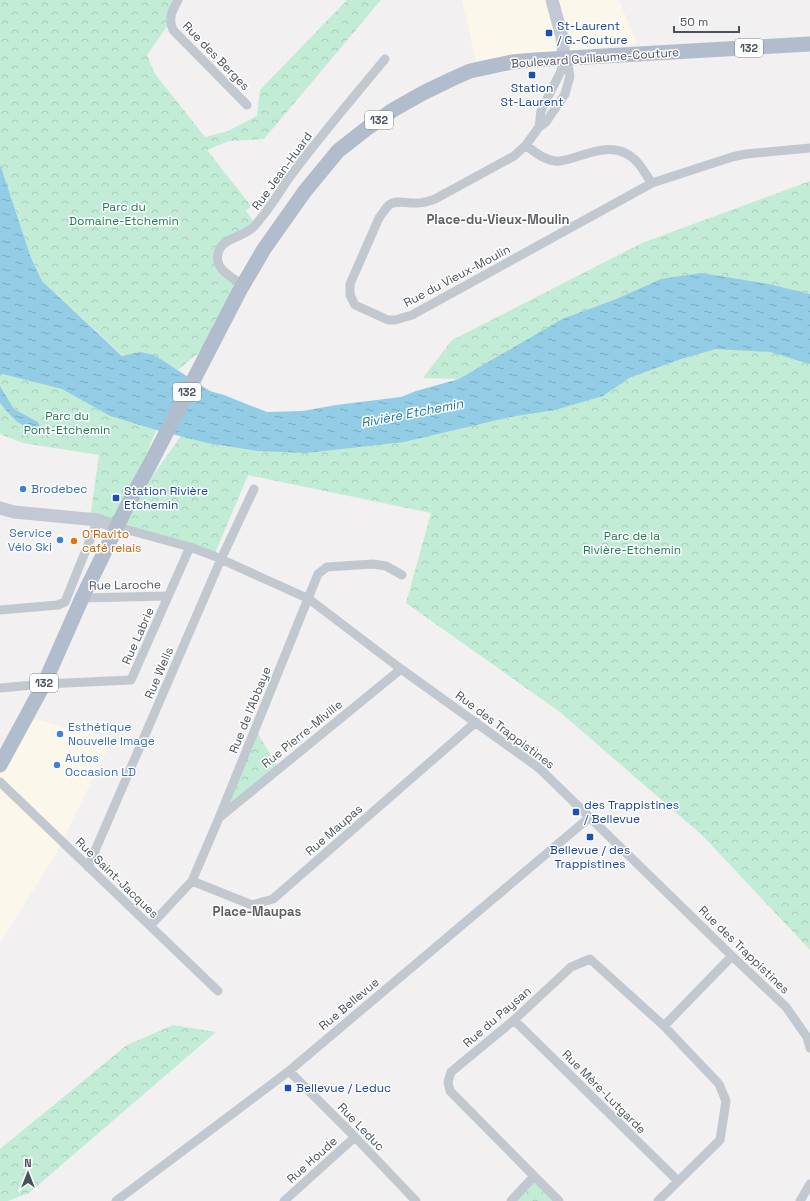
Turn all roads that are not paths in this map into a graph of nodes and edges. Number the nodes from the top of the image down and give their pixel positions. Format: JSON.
{"nodes":[{"id":1,"x":178,"y":0,"type":"edge"},
{"id":2,"x":552,"y":0,"type":"edge"},
{"id":3,"x":810,"y":44,"type":"edge"},
{"id":4,"x":564,"y":58,"type":"junction"},
{"id":5,"x":385,"y":59,"type":"dead end"},
{"id":6,"x":247,"y":105,"type":"dead end"},
{"id":7,"x":539,"y":127,"type":"junction"},
{"id":8,"x":526,"y":145,"type":"junction"},
{"id":9,"x":810,"y":148,"type":"edge"},
{"id":10,"x":652,"y":183,"type":"junction"},
{"id":11,"x":243,"y":285,"type":"junction"},
{"id":12,"x":254,"y":489,"type":"dead end"},
{"id":13,"x":0,"y":508,"type":"edge"},
{"id":14,"x":98,"y":520,"type":"junction"},
{"id":15,"x":117,"y":527,"type":"junction"},
{"id":16,"x":190,"y":547,"type":"junction"},
{"id":17,"x":221,"y":559,"type":"junction"},
{"id":18,"x":402,"y":575,"type":"dead end"},
{"id":19,"x":168,"y":596,"type":"junction"},
{"id":20,"x":82,"y":598,"type":"junction"},
{"id":21,"x":309,"y":599,"type":"junction"},
{"id":22,"x":0,"y":610,"type":"edge"},
{"id":23,"x":401,"y":668,"type":"junction"},
{"id":24,"x":44,"y":684,"type":"junction"},
{"id":25,"x":0,"y":688,"type":"edge"},
{"id":26,"x":476,"y":722,"type":"junction"},
{"id":27,"x":0,"y":765,"type":"edge"},
{"id":28,"x":0,"y":782,"type":"edge"},
{"id":29,"x":590,"y":817,"type":"junction"},
{"id":30,"x":219,"y":818,"type":"junction"},
{"id":31,"x":88,"y":867,"type":"junction"},
{"id":32,"x":192,"y":881,"type":"junction"},
{"id":33,"x":150,"y":926,"type":"junction"},
{"id":34,"x":732,"y":956,"type":"junction"},
{"id":35,"x":218,"y":991,"type":"dead end"},
{"id":36,"x":514,"y":1020,"type":"junction"},
{"id":37,"x":664,"y":1026,"type":"junction"},
{"id":38,"x":810,"y":1048,"type":"edge"},
{"id":39,"x":289,"y":1071,"type":"junction"},
{"id":40,"x":355,"y":1137,"type":"junction"},
{"id":41,"x":534,"y":1176,"type":"junction"},
{"id":42,"x":678,"y":1181,"type":"junction"},
{"id":43,"x":810,"y":1184,"type":"edge"},
{"id":44,"x":116,"y":1201,"type":"edge"},
{"id":45,"x":284,"y":1201,"type":"edge"},
{"id":46,"x":416,"y":1201,"type":"edge"},
{"id":47,"x":511,"y":1201,"type":"edge"},
{"id":48,"x":559,"y":1201,"type":"edge"},
{"id":49,"x":658,"y":1201,"type":"edge"},
{"id":50,"x":800,"y":1201,"type":"edge"}],
"edges":[{"from":1,"to":6,"type":"street","name":"Rue des Berges"},
{"from":2,"to":4,"type":"street"},
{"from":3,"to":4,"type":"main road","name":"Boulevard Guillaume-Couture","number":"132"},
{"from":4,"to":7,"type":"street","name":"Rue du Vieux-Moulin"},
{"from":4,"to":7,"type":"street","name":"Rue du Vieux-Moulin"},
{"from":4,"to":11,"type":"main road","name":"Boulevard Guillaume-Couture","number":"132"},
{"from":5,"to":11,"type":"street","name":"Rue Jean-Huard"},
{"from":7,"to":8,"type":"street","name":"Rue du Vieux-Moulin"},
{"from":8,"to":10,"type":"street"},
{"from":8,"to":10,"type":"street","name":"Rue du Vieux-Moulin"},
{"from":9,"to":10,"type":"street","name":"Rue du Vieux-Moulin"},
{"from":11,"to":15,"type":"main road","name":"Boulevard Guillaume-Couture","number":"132"},
{"from":12,"to":17,"type":"street","name":"Rue Wells"},
{"from":13,"to":14,"type":"street"},
{"from":14,"to":15,"type":"street"},
{"from":14,"to":22,"type":"street"},
{"from":15,"to":16,"type":"street","name":"Rue des Trappistines"},
{"from":15,"to":20,"type":"main road","name":"Boulevard Guillaume-Couture","number":"132"},
{"from":16,"to":17,"type":"street","name":"Rue des Trappistines"},
{"from":16,"to":19,"type":"street","name":"Rue Labrie"},
{"from":17,"to":21,"type":"street","name":"Rue des Trappistines"},
{"from":17,"to":31,"type":"street","name":"Rue Wells"},
{"from":18,"to":21,"type":"street","name":"Rue de l'Abbaye"},
{"from":19,"to":20,"type":"street","name":"Rue Laroche"},
{"from":19,"to":24,"type":"street","name":"Rue Labrie"},
{"from":20,"to":24,"type":"main road","name":"Boulevard Guillaume-Couture","number":"132"},
{"from":21,"to":23,"type":"street","name":"Rue des Trappistines"},
{"from":21,"to":30,"type":"street","name":"Rue de l'Abbaye"},
{"from":23,"to":26,"type":"street","name":"Rue des Trappistines"},
{"from":23,"to":30,"type":"street","name":"Rue Pierre-Miville"},
{"from":24,"to":25,"type":"street","name":"Rue Labrie"},
{"from":24,"to":27,"type":"main road","name":"Boulevard Guillaume-Couture","number":"132"},
{"from":26,"to":29,"type":"street","name":"Rue des Trappistines"},
{"from":26,"to":32,"type":"street","name":"Rue Maupas"},
{"from":28,"to":31,"type":"street","name":"Rue Saint-Jacques"},
{"from":29,"to":34,"type":"street","name":"Rue des Trappistines"},
{"from":29,"to":39,"type":"street","name":"Rue Bellevue"},
{"from":30,"to":32,"type":"street","name":"Rue de l'Abbaye"},
{"from":31,"to":33,"type":"street","name":"Rue Saint-Jacques"},
{"from":32,"to":33,"type":"street","name":"Rue de l'Abbaye"},
{"from":33,"to":35,"type":"street","name":"Rue Saint-Jacques"},
{"from":34,"to":37,"type":"street"},
{"from":34,"to":38,"type":"street","name":"Rue des Trappistines"},
{"from":36,"to":37,"type":"street","name":"Rue du Paysan"},
{"from":36,"to":41,"type":"street","name":"Rue du Paysan"},
{"from":36,"to":42,"type":"street","name":"Rue Mère-Lutgarde"},
{"from":37,"to":42,"type":"street","name":"Rue du Paysan"},
{"from":39,"to":40,"type":"street","name":"Rue Leduc"},
{"from":39,"to":44,"type":"street","name":"Rue Bellevue"},
{"from":40,"to":45,"type":"street","name":"Rue Houde"},
{"from":40,"to":46,"type":"street","name":"Rue Leduc"},
{"from":41,"to":47,"type":"street"},
{"from":41,"to":48,"type":"street","name":"Rue du Paysan"},
{"from":42,"to":49,"type":"street","name":"Rue du Paysan"},
{"from":43,"to":50,"type":"street"}]}
